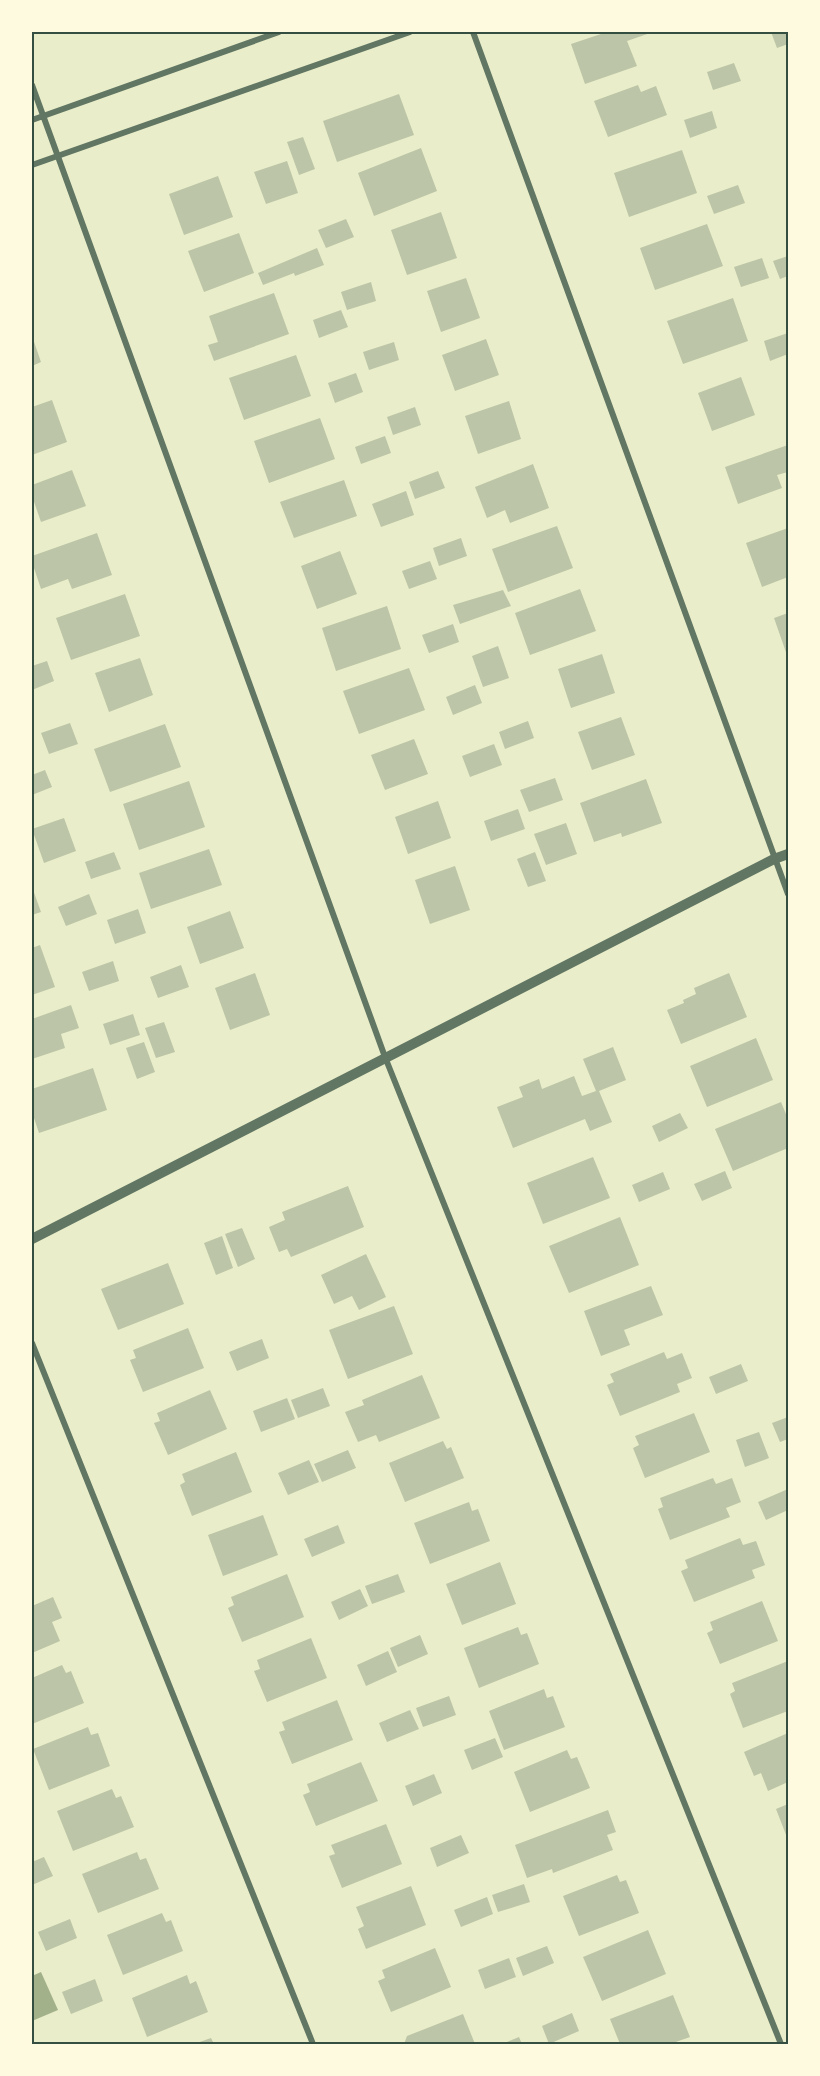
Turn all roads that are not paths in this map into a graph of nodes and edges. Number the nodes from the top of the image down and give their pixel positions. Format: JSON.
{"nodes":[{"id":1,"x":279,"y":32,"type":"edge"},
{"id":2,"x":410,"y":32,"type":"edge"},
{"id":3,"x":473,"y":32,"type":"edge"},
{"id":4,"x":32,"y":85,"type":"edge"},
{"id":5,"x":42,"y":116,"type":"junction"},
{"id":6,"x":32,"y":120,"type":"edge"},
{"id":7,"x":58,"y":155,"type":"junction"},
{"id":8,"x":32,"y":165,"type":"edge"},
{"id":9,"x":789,"y":854,"type":"edge"},
{"id":10,"x":774,"y":859,"type":"junction"},
{"id":11,"x":789,"y":894,"type":"edge"},
{"id":12,"x":385,"y":1057,"type":"junction"},
{"id":13,"x":32,"y":1239,"type":"edge"},
{"id":14,"x":32,"y":1343,"type":"edge"},
{"id":15,"x":313,"y":2044,"type":"edge"},
{"id":16,"x":782,"y":2044,"type":"edge"}],
"edges":[{"from":1,"to":5,"type":"street"},
{"from":2,"to":7,"type":"street"},
{"from":3,"to":10,"type":"street"},
{"from":4,"to":5,"type":"street"},
{"from":5,"to":6,"type":"street"},
{"from":5,"to":7,"type":"street"},
{"from":7,"to":8,"type":"street"},
{"from":7,"to":12,"type":"street"},
{"from":9,"to":10,"type":"street"},
{"from":10,"to":11,"type":"street"},
{"from":10,"to":12,"type":"street"},
{"from":12,"to":13,"type":"street"},
{"from":12,"to":16,"type":"street"},
{"from":14,"to":15,"type":"street"}]}
